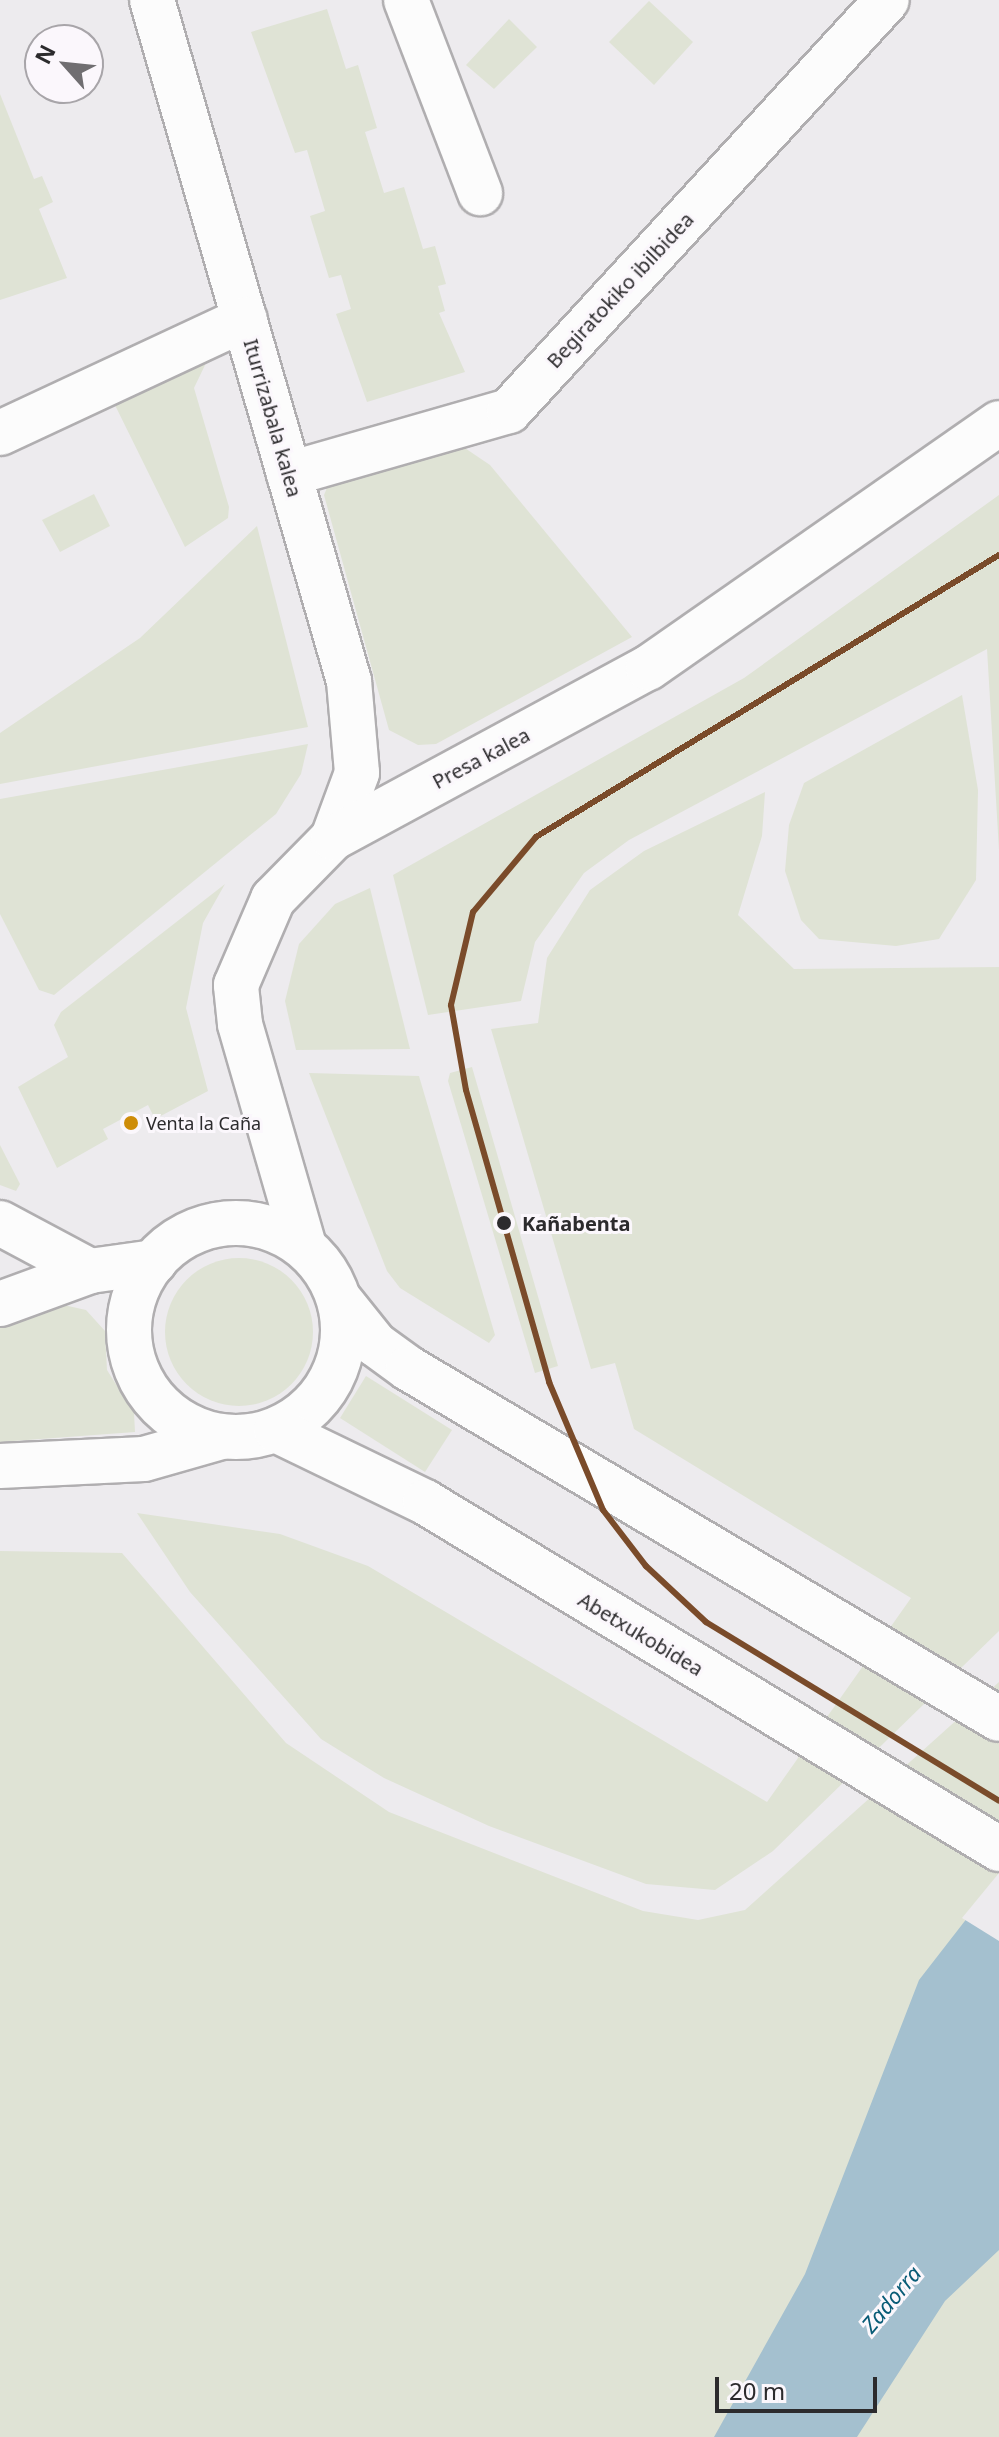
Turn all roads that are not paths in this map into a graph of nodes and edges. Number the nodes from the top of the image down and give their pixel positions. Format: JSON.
{"nodes":[{"id":1,"x":152,"y":0,"type":"edge"},
{"id":2,"x":406,"y":0,"type":"edge"},
{"id":3,"x":887,"y":0,"type":"edge"},
{"id":4,"x":480,"y":193,"type":"dead end"},
{"id":5,"x":245,"y":319,"type":"junction"},
{"id":6,"x":999,"y":423,"type":"edge"},
{"id":7,"x":0,"y":433,"type":"edge"},
{"id":8,"x":289,"y":474,"type":"junction"},
{"id":9,"x":333,"y":838,"type":"junction"},
{"id":10,"x":0,"y":1223,"type":"edge"},
{"id":11,"x":304,"y":1246,"type":"junction"},
{"id":12,"x":154,"y":1262,"type":"junction"},
{"id":13,"x":90,"y":1271,"type":"junction"},
{"id":14,"x":339,"y":1299,"type":"junction"},
{"id":15,"x":0,"y":1304,"type":"edge"},
{"id":16,"x":276,"y":1430,"type":"junction"},
{"id":17,"x":222,"y":1437,"type":"junction"},
{"id":18,"x":0,"y":1466,"type":"edge"},
{"id":19,"x":999,"y":1719,"type":"edge"},
{"id":20,"x":999,"y":1849,"type":"edge"}],
"edges":[{"from":1,"to":5,"type":"street","name":"Iturrizabala kalea"},
{"from":2,"to":4,"type":"street"},
{"from":3,"to":8,"type":"street","name":"Begiratokiko ibilbidea"},
{"from":5,"to":7,"type":"street"},
{"from":5,"to":8,"type":"street","name":"Iturrizabala kalea"},
{"from":6,"to":9,"type":"street","name":"Presa kalea"},
{"from":8,"to":9,"type":"street","name":"Iturrizabala kalea"},
{"from":9,"to":11,"type":"street","name":"Presa kalea"},
{"from":10,"to":13,"type":"street"},
{"from":11,"to":12,"type":"street"},
{"from":11,"to":14,"type":"street"},
{"from":12,"to":13,"type":"street"},
{"from":12,"to":17,"type":"street"},
{"from":13,"to":15,"type":"street"},
{"from":14,"to":16,"type":"street"},
{"from":14,"to":19,"type":"street"},
{"from":16,"to":17,"type":"street"},
{"from":16,"to":20,"type":"street","name":"Abetxukobidea"},
{"from":17,"to":18,"type":"street"}]}
